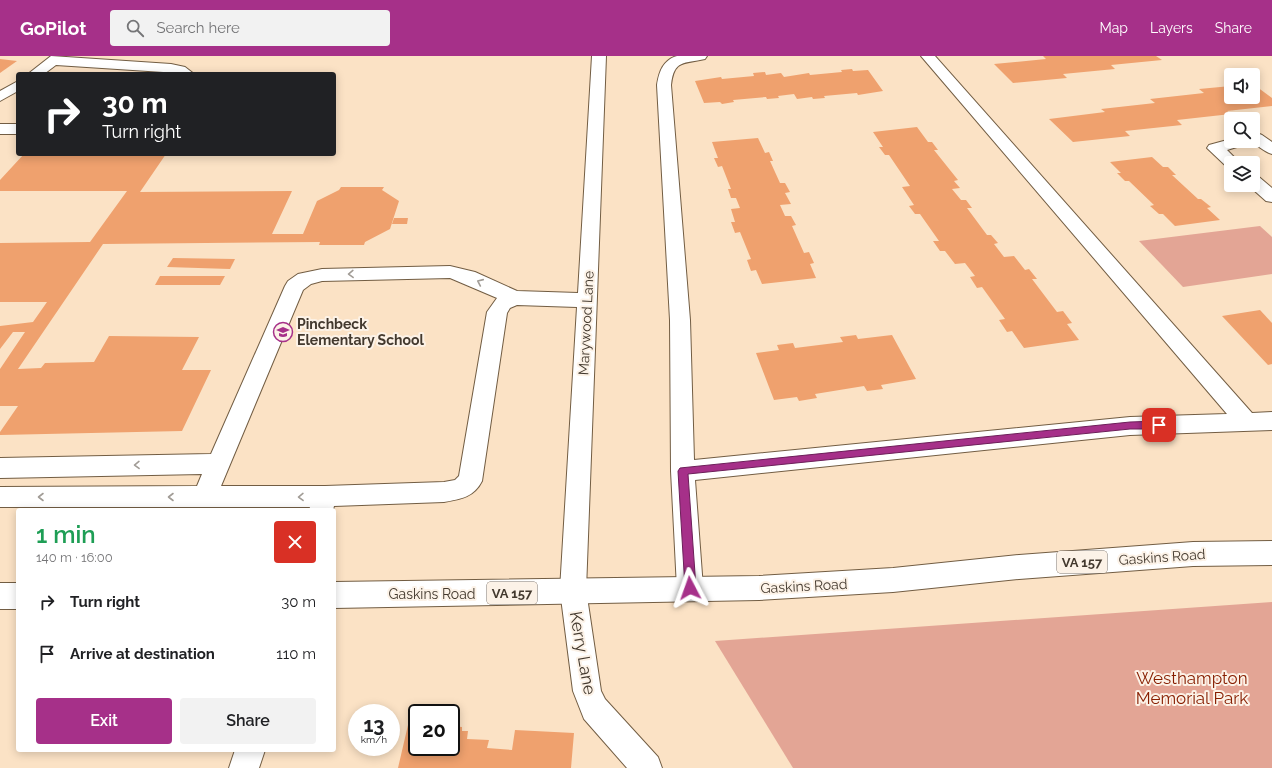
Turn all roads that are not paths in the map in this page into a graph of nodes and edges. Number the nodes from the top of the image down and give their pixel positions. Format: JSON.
{"nodes":[{"id":1,"x":599,"y":56,"type":"edge"},
{"id":2,"x":700,"y":56,"type":"edge"},
{"id":3,"x":928,"y":56,"type":"edge"},
{"id":4,"x":57,"y":59,"type":"edge"},
{"id":5,"x":38,"y":72,"type":"edge"},
{"id":6,"x":184,"y":72,"type":"edge"},
{"id":7,"x":16,"y":86,"type":"edge"},
{"id":8,"x":0,"y":97,"type":"edge"},
{"id":9,"x":0,"y":129,"type":"edge"},
{"id":10,"x":16,"y":129,"type":"edge"},
{"id":11,"x":1260,"y":140,"type":"edge"},
{"id":12,"x":1224,"y":146,"type":"edge"},
{"id":13,"x":1272,"y":149,"type":"edge"},
{"id":14,"x":1224,"y":156,"type":"edge"},
{"id":15,"x":1260,"y":187,"type":"edge"},
{"id":16,"x":1272,"y":197,"type":"edge"},
{"id":17,"x":515,"y":298,"type":"junction"},
{"id":18,"x":587,"y":300,"type":"junction"},
{"id":19,"x":1272,"y":421,"type":"edge"},
{"id":20,"x":1247,"y":422,"type":"junction"},
{"id":21,"x":218,"y":464,"type":"junction"},
{"id":22,"x":0,"y":468,"type":"edge"},
{"id":23,"x":683,"y":471,"type":"junction"},
{"id":24,"x":0,"y":496,"type":"edge"},
{"id":25,"x":204,"y":497,"type":"junction"},
{"id":26,"x":323,"y":503,"type":"edge"},
{"id":27,"x":1272,"y":553,"type":"edge"},
{"id":28,"x":690,"y":588,"type":"junction"},
{"id":29,"x":573,"y":590,"type":"junction"},
{"id":30,"x":336,"y":594,"type":"edge"},
{"id":31,"x":0,"y":596,"type":"edge"},
{"id":32,"x":16,"y":596,"type":"edge"},
{"id":33,"x":249,"y":752,"type":"edge"},
{"id":34,"x":244,"y":768,"type":"edge"},
{"id":35,"x":647,"y":768,"type":"edge"}],
"edges":[{"from":1,"to":18,"type":"street","name":"Marywood Lane"},
{"from":2,"to":23,"type":"street"},
{"from":3,"to":20,"type":"street"},
{"from":4,"to":5,"type":"street"},
{"from":4,"to":6,"type":"street"},
{"from":7,"to":8,"type":"street"},
{"from":9,"to":10,"type":"street"},
{"from":11,"to":13,"type":"street"},
{"from":12,"to":14,"type":"street"},
{"from":15,"to":16,"type":"street"},
{"from":17,"to":18,"type":"street"},
{"from":17,"to":21,"type":"street","one_way":true},
{"from":17,"to":26,"type":"street"},
{"from":18,"to":29,"type":"street","name":"Marywood Lane"},
{"from":19,"to":20,"type":"street"},
{"from":20,"to":23,"type":"street"},
{"from":21,"to":22,"type":"street","one_way":true},
{"from":21,"to":25,"type":"street"},
{"from":23,"to":28,"type":"street"},
{"from":25,"to":24,"type":"street","one_way":true},
{"from":26,"to":25,"type":"street","one_way":true},
{"from":27,"to":28,"type":"street","name":"Gaskins Road","number":"VA 157"},
{"from":28,"to":29,"type":"street","name":"Gaskins Road","number":"VA 157"},
{"from":29,"to":30,"type":"street","name":"Gaskins Road","number":"VA 157"},
{"from":29,"to":35,"type":"street","name":"Kerry Lane"},
{"from":31,"to":32,"type":"street"},
{"from":33,"to":34,"type":"street"}]}
